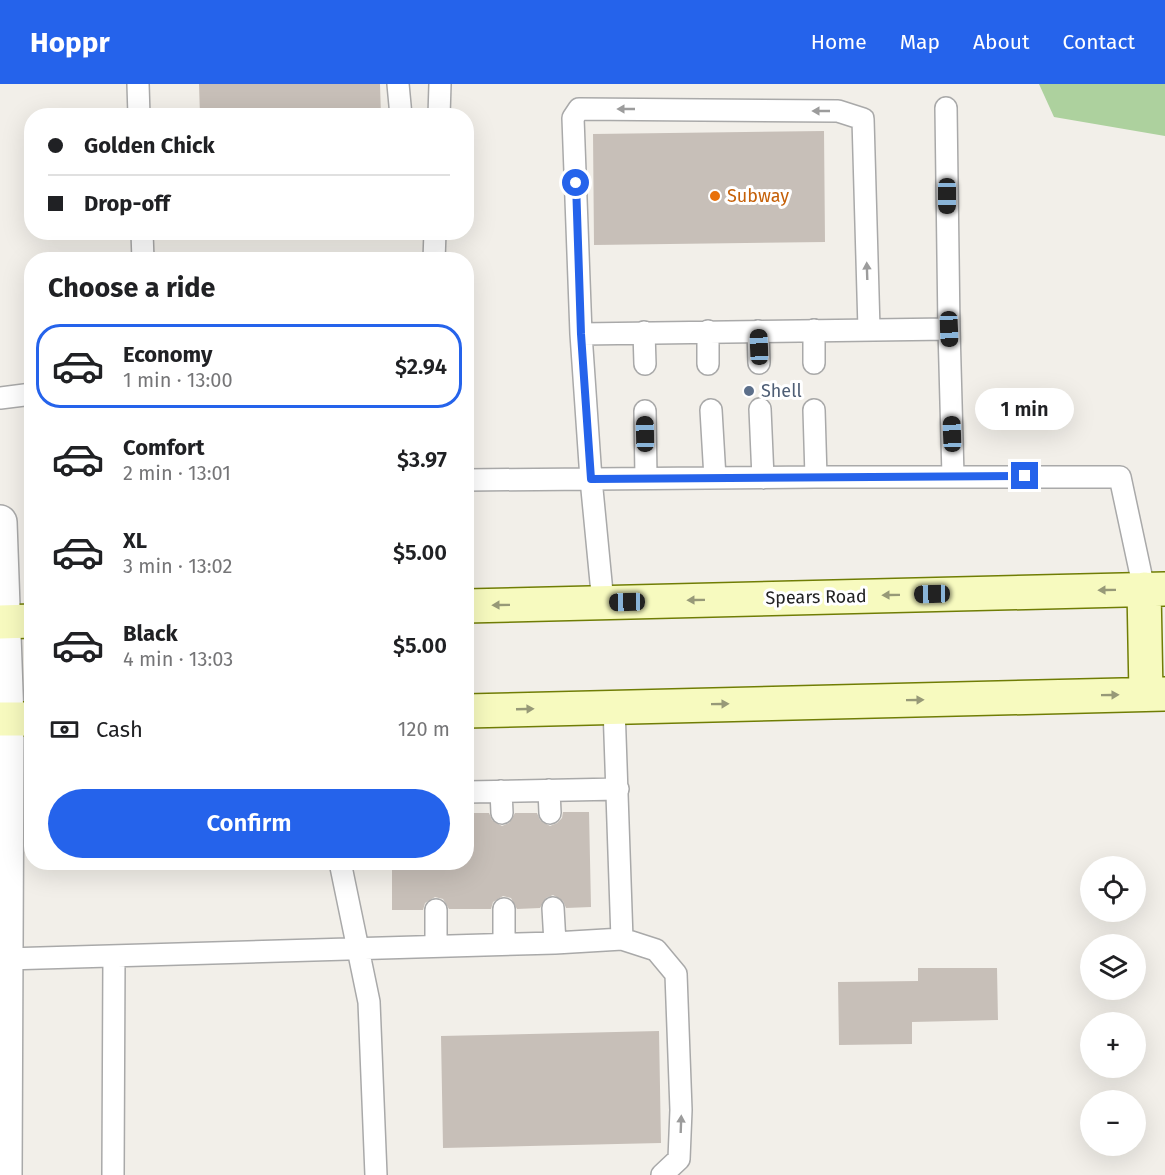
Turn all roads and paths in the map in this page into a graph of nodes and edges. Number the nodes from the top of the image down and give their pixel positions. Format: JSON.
{"nodes":[{"id":1,"x":138,"y":84,"type":"edge"},
{"id":2,"x":398,"y":84,"type":"edge"},
{"id":3,"x":440,"y":84,"type":"edge"},
{"id":4,"x":139,"y":108,"type":"edge"},
{"id":5,"x":400,"y":108,"type":"edge"},
{"id":6,"x":439,"y":108,"type":"edge"},
{"id":7,"x":946,"y":108,"type":"dead end"},
{"id":8,"x":869,"y":329,"type":"junction"},
{"id":9,"x":949,"y":329,"type":"junction"},
{"id":10,"x":814,"y":330,"type":"junction"},
{"id":11,"x":758,"y":331,"type":"junction"},
{"id":12,"x":644,"y":332,"type":"junction"},
{"id":13,"x":708,"y":332,"type":"junction"},
{"id":14,"x":581,"y":334,"type":"junction"},
{"id":15,"x":759,"y":363,"type":"dead end"},
{"id":16,"x":814,"y":363,"type":"dead end"},
{"id":17,"x":645,"y":364,"type":"dead end"},
{"id":18,"x":708,"y":364,"type":"dead end"},
{"id":19,"x":24,"y":395,"type":"edge"},
{"id":20,"x":0,"y":398,"type":"edge"},
{"id":21,"x":760,"y":409,"type":"dead end"},
{"id":22,"x":711,"y":410,"type":"dead end"},
{"id":23,"x":814,"y":410,"type":"dead end"},
{"id":24,"x":645,"y":411,"type":"dead end"},
{"id":25,"x":954,"y":476,"type":"junction"},
{"id":26,"x":816,"y":477,"type":"junction"},
{"id":27,"x":646,"y":478,"type":"junction"},
{"id":28,"x":715,"y":478,"type":"junction"},
{"id":29,"x":763,"y":478,"type":"junction"},
{"id":30,"x":591,"y":479,"type":"junction"},
{"id":31,"x":474,"y":480,"type":"edge"},
{"id":32,"x":0,"y":522,"type":"edge"},
{"id":33,"x":1154,"y":589,"type":"edge"},
{"id":34,"x":603,"y":603,"type":"junction"},
{"id":35,"x":474,"y":606,"type":"edge"},
{"id":36,"x":12,"y":622,"type":"edge"},
{"id":37,"x":1155,"y":694,"type":"edge"},
{"id":38,"x":614,"y":707,"type":"junction"},
{"id":39,"x":474,"y":711,"type":"edge"},
{"id":40,"x":13,"y":719,"type":"edge"},
{"id":41,"x":618,"y":789,"type":"junction"},
{"id":42,"x":549,"y":790,"type":"junction"},
{"id":43,"x":501,"y":791,"type":"junction"},
{"id":44,"x":474,"y":792,"type":"edge"},
{"id":45,"x":502,"y":813,"type":"dead end"},
{"id":46,"x":550,"y":813,"type":"dead end"},
{"id":47,"x":342,"y":870,"type":"edge"},
{"id":48,"x":553,"y":908,"type":"dead end"},
{"id":49,"x":436,"y":909,"type":"dead end"},
{"id":50,"x":504,"y":909,"type":"dead end"},
{"id":51,"x":622,"y":939,"type":"junction"},
{"id":52,"x":555,"y":943,"type":"junction"},
{"id":53,"x":504,"y":944,"type":"junction"},
{"id":54,"x":436,"y":946,"type":"junction"},
{"id":55,"x":357,"y":949,"type":"junction"},
{"id":56,"x":114,"y":957,"type":"junction"},
{"id":57,"x":6,"y":959,"type":"junction"},
{"id":58,"x":5,"y":1175,"type":"edge"},
{"id":59,"x":113,"y":1175,"type":"edge"},
{"id":60,"x":376,"y":1175,"type":"edge"},
{"id":61,"x":662,"y":1175,"type":"edge"}],
"edges":[{"from":1,"to":4,"type":"lane"},
{"from":2,"to":5,"type":"lane"},
{"from":3,"to":6,"type":"lane"},
{"from":7,"to":9,"type":"lane"},
{"from":8,"to":9,"type":"lane"},
{"from":8,"to":10,"type":"lane"},
{"from":8,"to":14,"type":"lane","one_way":true},
{"from":9,"to":25,"type":"lane"},
{"from":10,"to":11,"type":"lane"},
{"from":10,"to":16,"type":"lane"},
{"from":11,"to":13,"type":"lane"},
{"from":11,"to":15,"type":"lane"},
{"from":12,"to":13,"type":"lane"},
{"from":12,"to":14,"type":"lane"},
{"from":12,"to":17,"type":"lane"},
{"from":13,"to":18,"type":"lane"},
{"from":14,"to":30,"type":"lane"},
{"from":19,"to":20,"type":"lane"},
{"from":21,"to":29,"type":"lane"},
{"from":22,"to":28,"type":"lane"},
{"from":23,"to":26,"type":"lane"},
{"from":24,"to":27,"type":"lane"},
{"from":25,"to":26,"type":"lane"},
{"from":25,"to":33,"type":"lane"},
{"from":26,"to":29,"type":"lane"},
{"from":27,"to":28,"type":"lane"},
{"from":27,"to":30,"type":"lane"},
{"from":28,"to":29,"type":"lane"},
{"from":30,"to":31,"type":"lane"},
{"from":30,"to":34,"type":"lane"},
{"from":32,"to":36,"type":"street"},
{"from":33,"to":34,"type":"main road","name":"Spears Road","one_way":true},
{"from":33,"to":37,"type":"main road"},
{"from":34,"to":35,"type":"main road","name":"Spears Road","one_way":true},
{"from":36,"to":40,"type":"street"},
{"from":38,"to":37,"type":"main road","one_way":true},
{"from":39,"to":38,"type":"main road","one_way":true},
{"from":38,"to":41,"type":"lane"},
{"from":40,"to":57,"type":"street"},
{"from":41,"to":42,"type":"lane"},
{"from":41,"to":51,"type":"lane"},
{"from":42,"to":43,"type":"lane"},
{"from":42,"to":46,"type":"lane"},
{"from":43,"to":44,"type":"lane"},
{"from":43,"to":45,"type":"lane"},
{"from":47,"to":55,"type":"lane"},
{"from":48,"to":52,"type":"lane"},
{"from":49,"to":54,"type":"lane"},
{"from":50,"to":53,"type":"lane"},
{"from":51,"to":52,"type":"lane"},
{"from":61,"to":51,"type":"lane","one_way":true},
{"from":52,"to":53,"type":"lane"},
{"from":53,"to":54,"type":"lane"},
{"from":54,"to":55,"type":"lane"},
{"from":55,"to":56,"type":"lane"},
{"from":55,"to":60,"type":"lane"},
{"from":56,"to":57,"type":"lane"},
{"from":56,"to":59,"type":"lane"},
{"from":57,"to":58,"type":"street"}]}
